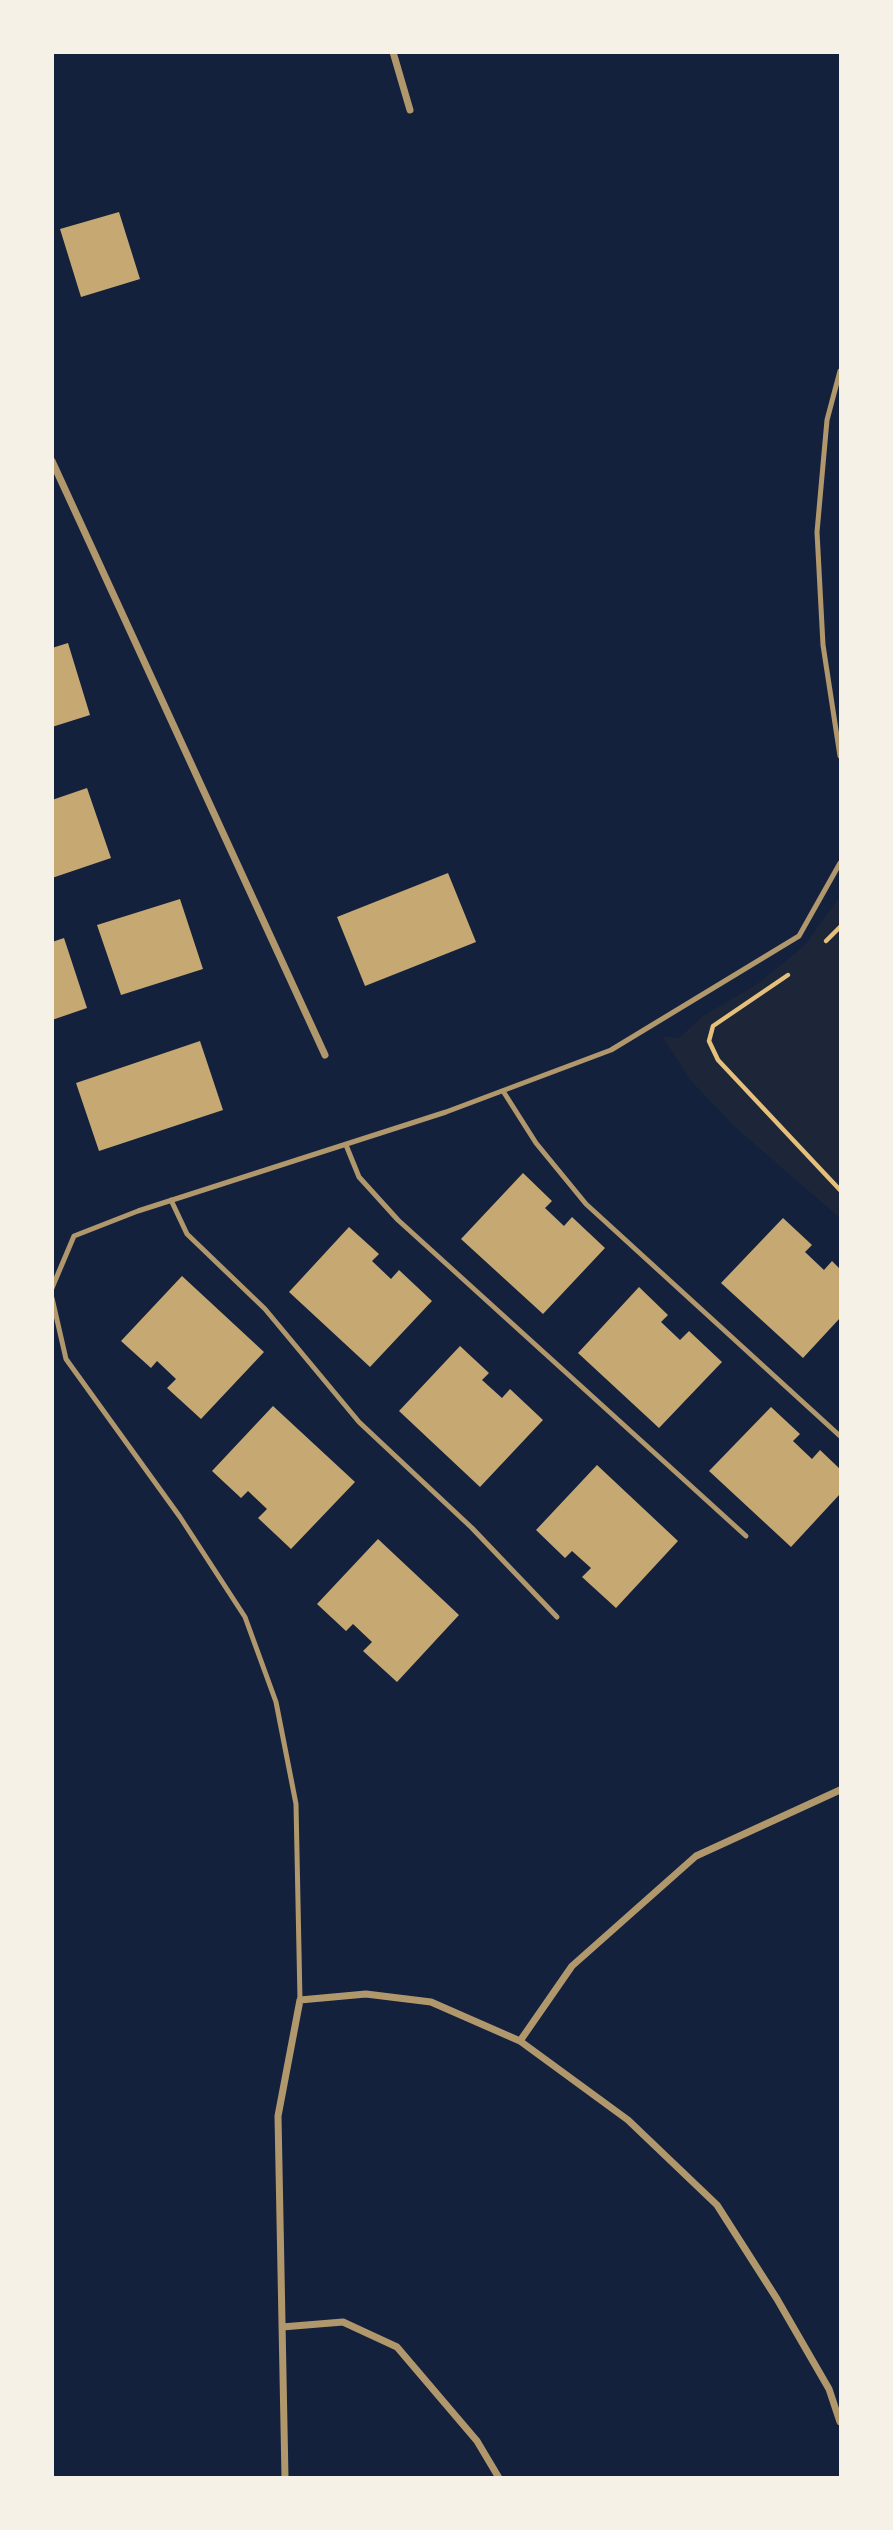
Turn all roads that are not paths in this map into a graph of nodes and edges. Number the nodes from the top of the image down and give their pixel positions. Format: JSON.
{"nodes":[{"id":1,"x":393,"y":52,"type":"edge"},
{"id":2,"x":410,"y":110,"type":"dead end"},
{"id":3,"x":841,"y":371,"type":"edge"},
{"id":4,"x":52,"y":461,"type":"edge"},
{"id":5,"x":841,"y":756,"type":"edge"},
{"id":6,"x":841,"y":863,"type":"edge"},
{"id":7,"x":325,"y":1055,"type":"dead end"},
{"id":8,"x":503,"y":1091,"type":"junction"},
{"id":9,"x":346,"y":1145,"type":"junction"},
{"id":10,"x":171,"y":1200,"type":"junction"},
{"id":11,"x":52,"y":1288,"type":"edge"},
{"id":12,"x":52,"y":1298,"type":"edge"},
{"id":13,"x":841,"y":1436,"type":"edge"},
{"id":14,"x":746,"y":1536,"type":"dead end"},
{"id":15,"x":557,"y":1617,"type":"dead end"},
{"id":16,"x":841,"y":1790,"type":"edge"},
{"id":17,"x":300,"y":2000,"type":"junction"},
{"id":18,"x":520,"y":2041,"type":"junction"},
{"id":19,"x":282,"y":2327,"type":"junction"},
{"id":20,"x":841,"y":2422,"type":"edge"},
{"id":21,"x":285,"y":2477,"type":"edge"},
{"id":22,"x":499,"y":2477,"type":"edge"}],
"edges":[{"from":1,"to":2,"type":"street"},
{"from":3,"to":5,"type":"lane"},
{"from":4,"to":7,"type":"street"},
{"from":6,"to":8,"type":"lane"},
{"from":8,"to":9,"type":"lane"},
{"from":8,"to":13,"type":"lane"},
{"from":9,"to":10,"type":"lane"},
{"from":9,"to":14,"type":"lane"},
{"from":10,"to":11,"type":"lane"},
{"from":10,"to":15,"type":"lane"},
{"from":12,"to":17,"type":"lane"},
{"from":16,"to":18,"type":"street"},
{"from":17,"to":18,"type":"street"},
{"from":17,"to":19,"type":"street"},
{"from":18,"to":20,"type":"street"},
{"from":19,"to":21,"type":"street"},
{"from":19,"to":22,"type":"street"}]}
